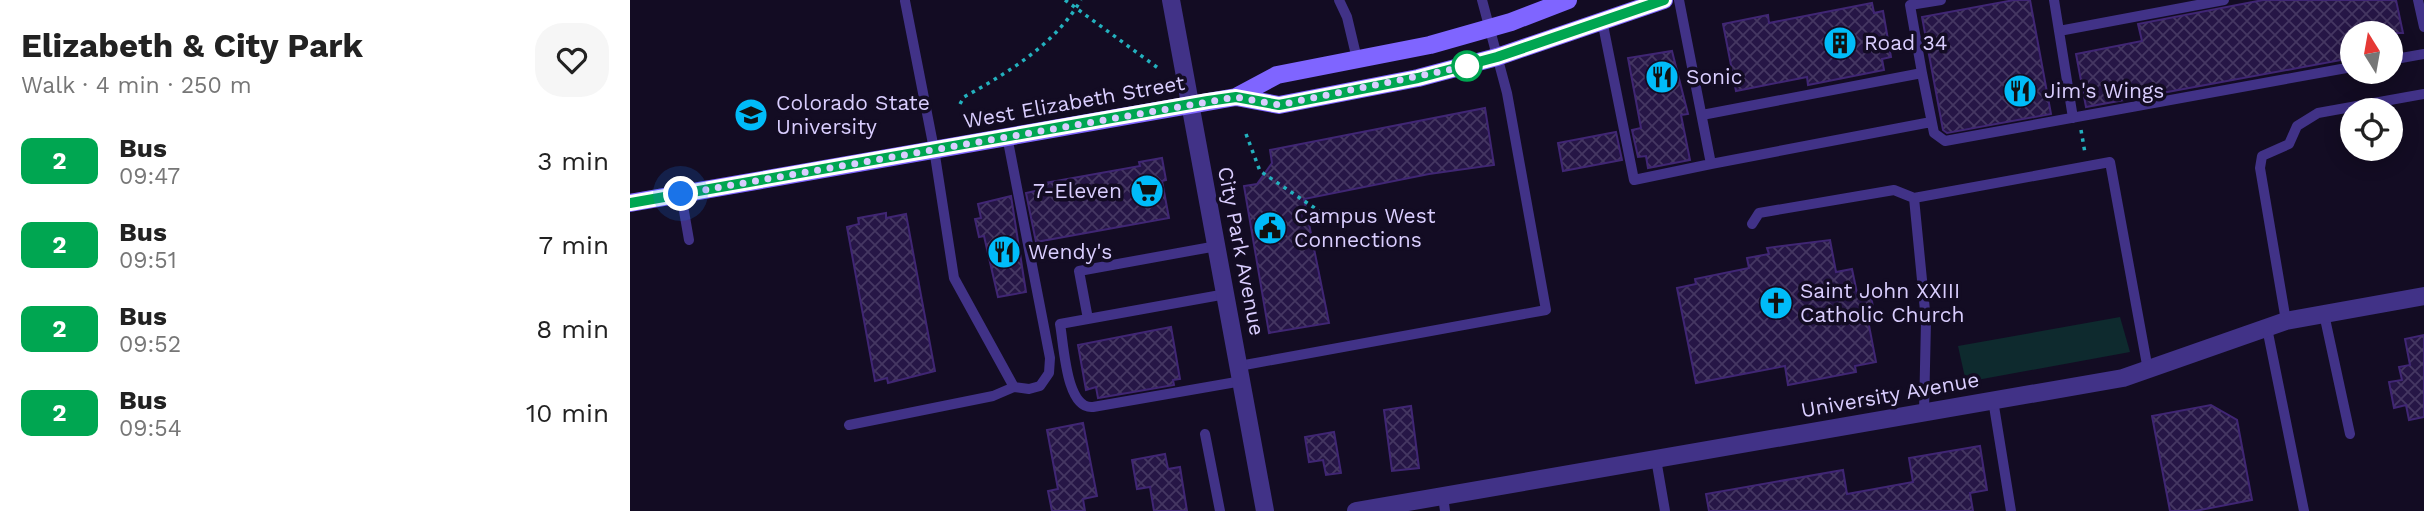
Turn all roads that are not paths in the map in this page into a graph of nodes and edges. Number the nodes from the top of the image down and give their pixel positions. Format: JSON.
{"nodes":[{"id":1,"x":1171,"y":0,"type":"edge"},
{"id":2,"x":1339,"y":0,"type":"edge"},
{"id":3,"x":1482,"y":0,"type":"edge"},
{"id":4,"x":1568,"y":0,"type":"edge"},
{"id":5,"x":1679,"y":0,"type":"edge"},
{"id":6,"x":1941,"y":0,"type":"edge"},
{"id":7,"x":2054,"y":0,"type":"edge"},
{"id":8,"x":2224,"y":0,"type":"edge"},
{"id":9,"x":2418,"y":0,"type":"edge"},
{"id":10,"x":905,"y":1,"type":"edge"},
{"id":11,"x":1657,"y":1,"type":"edge"},
{"id":12,"x":1909,"y":3,"type":"edge"},
{"id":13,"x":1602,"y":20,"type":"junction"},
{"id":14,"x":2424,"y":27,"type":"edge"},
{"id":15,"x":1489,"y":28,"type":"junction"},
{"id":16,"x":2059,"y":31,"type":"junction"},
{"id":17,"x":2424,"y":54,"type":"edge"},
{"id":18,"x":1497,"y":57,"type":"junction"},
{"id":19,"x":2403,"y":58,"type":"edge"},
{"id":20,"x":1357,"y":60,"type":"junction"},
{"id":21,"x":2340,"y":69,"type":"edge"},
{"id":22,"x":1922,"y":73,"type":"junction"},
{"id":23,"x":2424,"y":94,"type":"edge"},
{"id":24,"x":1236,"y":97,"type":"junction"},
{"id":25,"x":1190,"y":104,"type":"junction"},
{"id":26,"x":1702,"y":116,"type":"junction"},
{"id":27,"x":2073,"y":118,"type":"junction"},
{"id":28,"x":1931,"y":122,"type":"junction"},
{"id":29,"x":1007,"y":136,"type":"junction"},
{"id":30,"x":934,"y":149,"type":"junction"},
{"id":31,"x":1711,"y":164,"type":"junction"},
{"id":32,"x":681,"y":194,"type":"junction"},
{"id":33,"x":1914,"y":198,"type":"junction"},
{"id":34,"x":630,"y":203,"type":"edge"},
{"id":35,"x":1752,"y":224,"type":"dead end"},
{"id":36,"x":689,"y":240,"type":"dead end"},
{"id":37,"x":1217,"y":246,"type":"junction"},
{"id":38,"x":1226,"y":294,"type":"junction"},
{"id":39,"x":2424,"y":296,"type":"edge"},
{"id":40,"x":2324,"y":314,"type":"junction"},
{"id":41,"x":1088,"y":319,"type":"junction"},
{"id":42,"x":2286,"y":321,"type":"junction"},
{"id":43,"x":2267,"y":328,"type":"junction"},
{"id":44,"x":2148,"y":370,"type":"junction"},
{"id":45,"x":1241,"y":374,"type":"junction"},
{"id":46,"x":1014,"y":387,"type":"junction"},
{"id":47,"x":1993,"y":400,"type":"junction"},
{"id":48,"x":1924,"y":412,"type":"junction"},
{"id":49,"x":849,"y":425,"type":"dead end"},
{"id":50,"x":1205,"y":434,"type":"dead end"},
{"id":51,"x":2350,"y":434,"type":"dead end"},
{"id":52,"x":1657,"y":459,"type":"junction"},
{"id":53,"x":1444,"y":503,"type":"edge"},
{"id":54,"x":1220,"y":511,"type":"edge"},
{"id":55,"x":1265,"y":511,"type":"edge"},
{"id":56,"x":1356,"y":511,"type":"edge"},
{"id":57,"x":1665,"y":511,"type":"edge"},
{"id":58,"x":2011,"y":511,"type":"edge"},
{"id":59,"x":2304,"y":511,"type":"edge"}],
"edges":[{"from":1,"to":25,"type":"street","name":"City Park Avenue"},
{"from":2,"to":20,"type":"lane"},
{"from":3,"to":15,"type":"lane"},
{"from":4,"to":15,"type":"main road","name":"West Elizabeth Street"},
{"from":5,"to":26,"type":"lane"},
{"from":6,"to":12,"type":"lane"},
{"from":7,"to":16,"type":"lane"},
{"from":8,"to":16,"type":"lane"},
{"from":9,"to":14,"type":"lane"},
{"from":10,"to":30,"type":"lane"},
{"from":11,"to":13,"type":"main road","name":"West Elizabeth Street"},
{"from":12,"to":22,"type":"lane"},
{"from":13,"to":18,"type":"main road","name":"West Elizabeth Street"},
{"from":13,"to":31,"type":"lane"},
{"from":15,"to":18,"type":"lane"},
{"from":15,"to":20,"type":"main road","name":"West Elizabeth Street"},
{"from":16,"to":27,"type":"lane"},
{"from":17,"to":19,"type":"lane"},
{"from":18,"to":24,"type":"main road","name":"West Elizabeth Street"},
{"from":18,"to":45,"type":"lane"},
{"from":20,"to":24,"type":"main road","name":"West Elizabeth Street"},
{"from":21,"to":27,"type":"lane"},
{"from":22,"to":26,"type":"lane"},
{"from":22,"to":28,"type":"lane"},
{"from":23,"to":42,"type":"lane"},
{"from":24,"to":25,"type":"main road","name":"West Elizabeth Street"},
{"from":25,"to":29,"type":"main road","name":"West Elizabeth Street"},
{"from":25,"to":37,"type":"street","name":"City Park Avenue"},
{"from":26,"to":31,"type":"lane"},
{"from":27,"to":28,"type":"lane"},
{"from":28,"to":31,"type":"lane"},
{"from":29,"to":30,"type":"main road","name":"West Elizabeth Street"},
{"from":29,"to":46,"type":"lane"},
{"from":30,"to":32,"type":"main road","name":"West Elizabeth Street"},
{"from":30,"to":46,"type":"lane"},
{"from":32,"to":34,"type":"main road","name":"West Elizabeth Street"},
{"from":32,"to":36,"type":"lane"},
{"from":33,"to":35,"type":"lane"},
{"from":33,"to":44,"type":"lane"},
{"from":33,"to":48,"type":"lane"},
{"from":37,"to":38,"type":"street","name":"City Park Avenue"},
{"from":37,"to":41,"type":"lane"},
{"from":38,"to":41,"type":"lane"},
{"from":38,"to":45,"type":"street","name":"City Park Avenue"},
{"from":39,"to":40,"type":"street","name":"University Avenue"},
{"from":40,"to":42,"type":"street","name":"University Avenue"},
{"from":40,"to":51,"type":"lane"},
{"from":41,"to":45,"type":"lane"},
{"from":42,"to":43,"type":"street","name":"University Avenue"},
{"from":43,"to":44,"type":"street","name":"University Avenue"},
{"from":43,"to":59,"type":"lane"},
{"from":44,"to":47,"type":"street","name":"University Avenue"},
{"from":45,"to":55,"type":"street","name":"City Park Avenue"},
{"from":46,"to":49,"type":"lane"},
{"from":47,"to":48,"type":"street","name":"University Avenue"},
{"from":47,"to":58,"type":"lane"},
{"from":48,"to":52,"type":"street","name":"University Avenue"},
{"from":50,"to":54,"type":"lane"},
{"from":52,"to":53,"type":"street","name":"University Avenue"},
{"from":52,"to":57,"type":"lane"},
{"from":53,"to":56,"type":"street","name":"University Avenue"}]}
